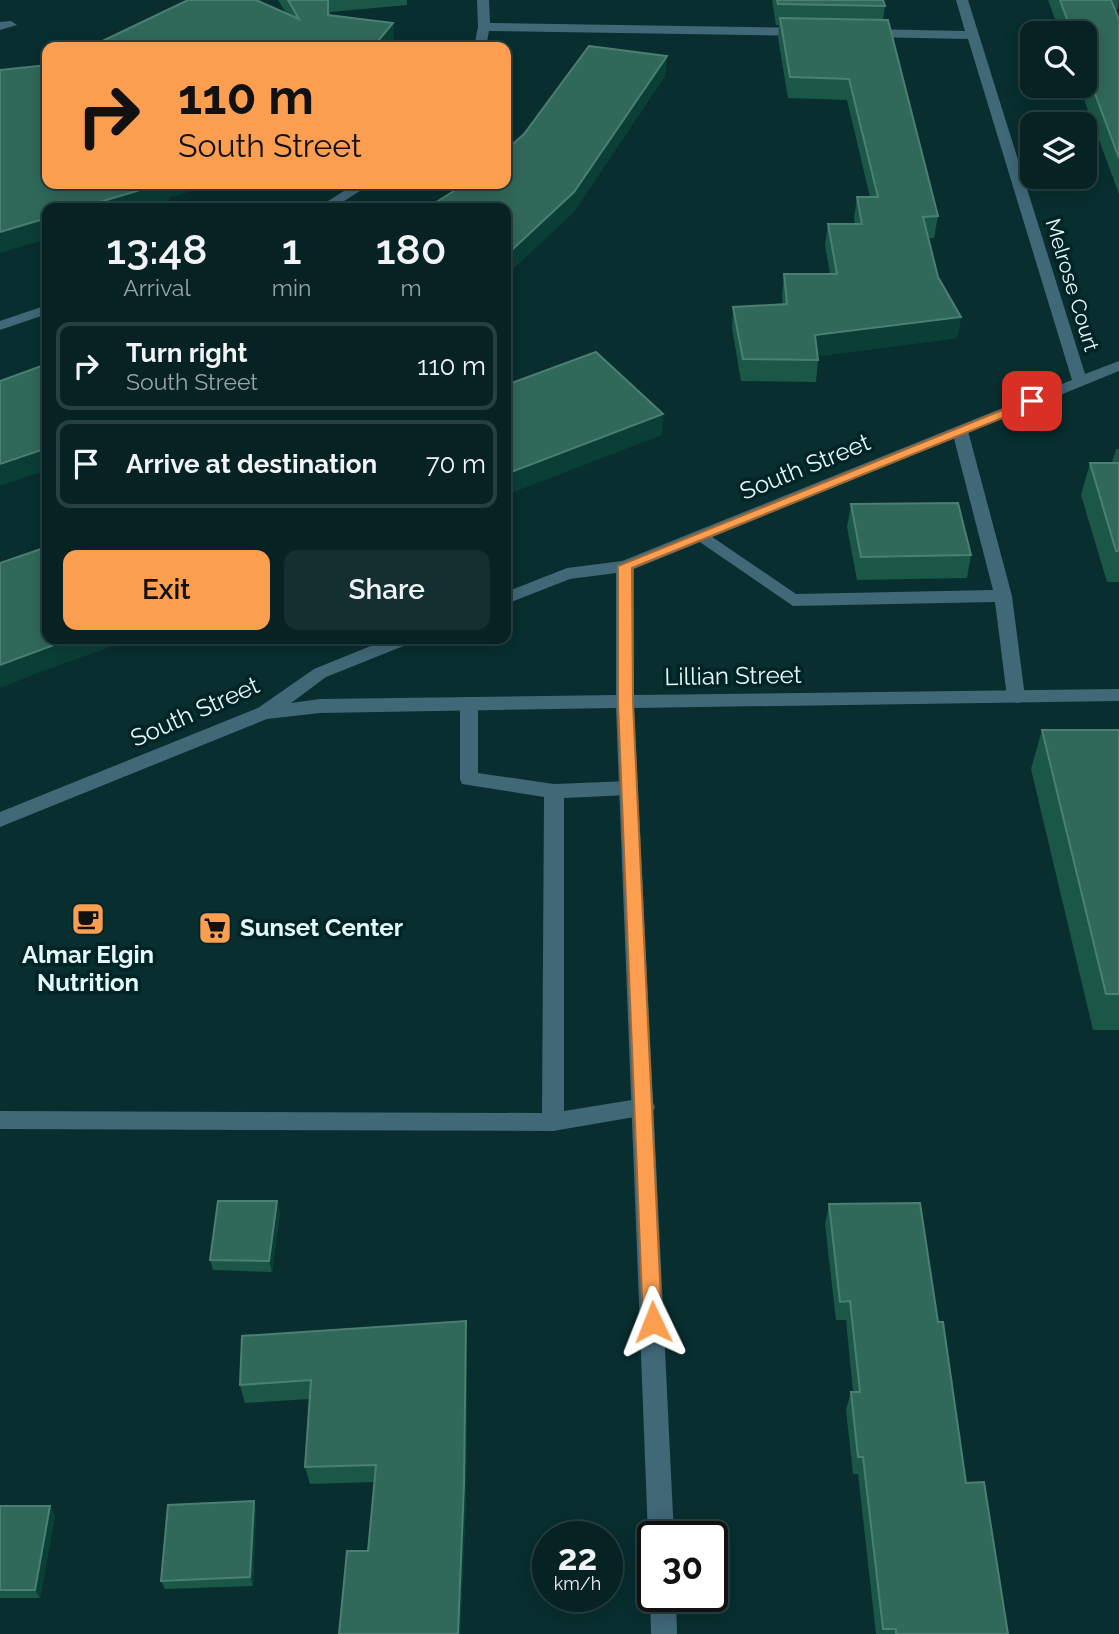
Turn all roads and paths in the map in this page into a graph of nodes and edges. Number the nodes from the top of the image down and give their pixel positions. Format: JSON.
{"nodes":[{"id":1,"x":482,"y":0,"type":"edge"},
{"id":2,"x":962,"y":0,"type":"edge"},
{"id":3,"x":484,"y":27,"type":"junction"},
{"id":4,"x":820,"y":33,"type":"edge"},
{"id":5,"x":847,"y":33,"type":"edge"},
{"id":6,"x":972,"y":35,"type":"junction"},
{"id":7,"x":481,"y":42,"type":"edge"},
{"id":8,"x":356,"y":189,"type":"edge"},
{"id":9,"x":332,"y":203,"type":"edge"},
{"id":10,"x":42,"y":311,"type":"edge"},
{"id":11,"x":0,"y":326,"type":"edge"},
{"id":12,"x":1119,"y":366,"type":"edge"},
{"id":13,"x":1080,"y":382,"type":"junction"},
{"id":14,"x":960,"y":431,"type":"junction"},
{"id":15,"x":699,"y":536,"type":"junction"},
{"id":16,"x":625,"y":566,"type":"junction"},
{"id":17,"x":511,"y":596,"type":"edge"},
{"id":18,"x":1003,"y":596,"type":"junction"},
{"id":19,"x":392,"y":644,"type":"edge"},
{"id":20,"x":1119,"y":695,"type":"edge"},
{"id":21,"x":1016,"y":697,"type":"junction"},
{"id":22,"x":625,"y":703,"type":"junction"},
{"id":23,"x":469,"y":704,"type":"junction"},
{"id":24,"x":264,"y":713,"type":"junction"},
{"id":25,"x":629,"y":788,"type":"junction"},
{"id":26,"x":554,"y":791,"type":"junction"},
{"id":27,"x":0,"y":820,"type":"edge"},
{"id":28,"x":644,"y":1107,"type":"junction"},
{"id":29,"x":0,"y":1120,"type":"edge"},
{"id":30,"x":553,"y":1122,"type":"junction"},
{"id":31,"x":660,"y":1521,"type":"edge"},
{"id":32,"x":663,"y":1612,"type":"edge"},
{"id":33,"x":664,"y":1634,"type":"edge"}],
"edges":[{"from":1,"to":3,"type":"street"},
{"from":2,"to":6,"type":"street","name":"Melrose Court"},
{"from":3,"to":4,"type":"street"},
{"from":3,"to":7,"type":"street"},
{"from":5,"to":6,"type":"street"},
{"from":6,"to":13,"type":"street","name":"Melrose Court"},
{"from":8,"to":9,"type":"street"},
{"from":10,"to":11,"type":"street"},
{"from":12,"to":13,"type":"street","name":"South Street"},
{"from":13,"to":14,"type":"street","name":"South Street"},
{"from":14,"to":15,"type":"street","name":"South Street"},
{"from":14,"to":18,"type":"street"},
{"from":15,"to":16,"type":"street","name":"South Street"},
{"from":15,"to":18,"type":"street"},
{"from":16,"to":17,"type":"street","name":"South Street"},
{"from":16,"to":22,"type":"street"},
{"from":18,"to":21,"type":"street"},
{"from":19,"to":24,"type":"street","name":"South Street"},
{"from":20,"to":21,"type":"street","name":"Lillian Street"},
{"from":21,"to":22,"type":"street","name":"Lillian Street"},
{"from":22,"to":23,"type":"street","name":"Lillian Street"},
{"from":22,"to":25,"type":"street"},
{"from":23,"to":24,"type":"street","name":"Lillian Street"},
{"from":23,"to":26,"type":"street"},
{"from":24,"to":27,"type":"street","name":"South Street"},
{"from":25,"to":26,"type":"street"},
{"from":25,"to":28,"type":"street"},
{"from":26,"to":30,"type":"street"},
{"from":28,"to":30,"type":"street"},
{"from":28,"to":31,"type":"street"},
{"from":29,"to":30,"type":"street"},
{"from":32,"to":33,"type":"street"}]}
